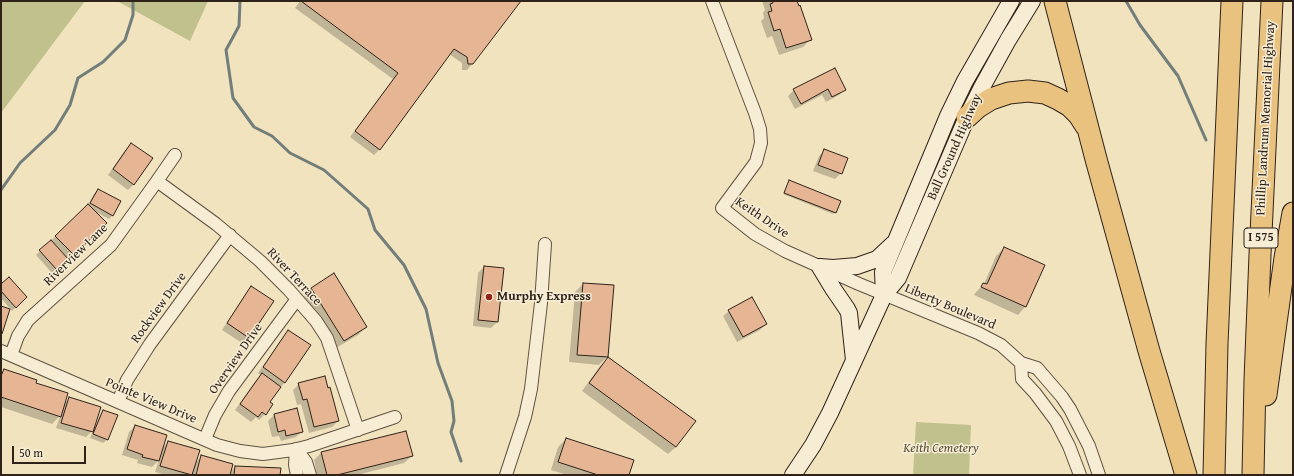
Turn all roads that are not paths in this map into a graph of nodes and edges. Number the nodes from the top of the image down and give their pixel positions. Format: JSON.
{"nodes":[{"id":1,"x":712,"y":1,"type":"edge"},
{"id":2,"x":1011,"y":1,"type":"edge"},
{"id":3,"x":1032,"y":1,"type":"edge"},
{"id":4,"x":1055,"y":1,"type":"edge"},
{"id":5,"x":1232,"y":1,"type":"edge"},
{"id":6,"x":1272,"y":1,"type":"edge"},
{"id":7,"x":966,"y":117,"type":"junction"},
{"id":8,"x":1088,"y":129,"type":"junction"},
{"id":9,"x":175,"y":155,"type":"dead end"},
{"id":10,"x":158,"y":181,"type":"junction"},
{"id":11,"x":1293,"y":213,"type":"edge"},
{"id":12,"x":230,"y":235,"type":"junction"},
{"id":13,"x":896,"y":242,"type":"junction"},
{"id":14,"x":545,"y":244,"type":"dead end"},
{"id":15,"x":820,"y":267,"type":"junction"},
{"id":16,"x":884,"y":295,"type":"junction"},
{"id":17,"x":297,"y":299,"type":"junction"},
{"id":18,"x":6,"y":353,"type":"edge"},
{"id":19,"x":854,"y":360,"type":"junction"},
{"id":20,"x":1021,"y":363,"type":"junction"},
{"id":21,"x":118,"y":402,"type":"junction"},
{"id":22,"x":396,"y":417,"type":"dead end"},
{"id":23,"x":358,"y":430,"type":"junction"},
{"id":24,"x":205,"y":439,"type":"junction"},
{"id":25,"x":296,"y":449,"type":"junction"},
{"id":26,"x":297,"y":475,"type":"edge"},
{"id":27,"x":310,"y":475,"type":"edge"},
{"id":28,"x":506,"y":475,"type":"edge"},
{"id":29,"x":792,"y":475,"type":"edge"},
{"id":30,"x":1080,"y":475,"type":"edge"},
{"id":31,"x":1100,"y":475,"type":"edge"},
{"id":32,"x":1186,"y":475,"type":"edge"},
{"id":33,"x":1214,"y":475,"type":"edge"},
{"id":34,"x":1254,"y":475,"type":"edge"}],
"edges":[{"from":1,"to":15,"type":"street","name":"Keith Drive"},
{"from":2,"to":13,"type":"main road","name":"Ball Ground Highway"},
{"from":3,"to":7,"type":"main road","name":"Ball Ground Highway"},
{"from":4,"to":8,"type":"highway"},
{"from":5,"to":33,"type":"highway"},
{"from":6,"to":34,"type":"highway","name":"Phillip Landrum Memorial Highway","number":"I 575"},
{"from":7,"to":8,"type":"highway"},
{"from":7,"to":16,"type":"main road","name":"Ball Ground Highway"},
{"from":8,"to":32,"type":"highway"},
{"from":9,"to":10,"type":"street","name":"Riverview Lane"},
{"from":10,"to":12,"type":"street","name":"River Terrace"},
{"from":10,"to":18,"type":"street","name":"Riverview Lane"},
{"from":11,"to":34,"type":"highway"},
{"from":12,"to":17,"type":"street","name":"River Terrace"},
{"from":12,"to":21,"type":"street","name":"Rockview Drive"},
{"from":13,"to":15,"type":"main road"},
{"from":13,"to":16,"type":"main road","name":"Ball Ground Highway"},
{"from":14,"to":28,"type":"street"},
{"from":15,"to":16,"type":"street","name":"Keith Drive"},
{"from":15,"to":19,"type":"main road"},
{"from":16,"to":19,"type":"main road","name":"Ball Ground Highway"},
{"from":16,"to":20,"type":"street","name":"Liberty Boulevard"},
{"from":17,"to":23,"type":"street","name":"River Terrace"},
{"from":17,"to":24,"type":"street","name":"Overview Drive"},
{"from":18,"to":21,"type":"street","name":"Pointe View Drive"},
{"from":19,"to":29,"type":"main road","name":"Ball Ground Highway"},
{"from":20,"to":30,"type":"street"},
{"from":20,"to":31,"type":"street","name":"Liberty Boulevard"},
{"from":21,"to":24,"type":"street","name":"Pointe View Drive"},
{"from":22,"to":23,"type":"street","name":"Pointe View Drive"},
{"from":23,"to":25,"type":"street","name":"Pointe View Drive"},
{"from":24,"to":25,"type":"street","name":"Pointe View Drive"},
{"from":25,"to":26,"type":"street"},
{"from":25,"to":27,"type":"street"}]}
